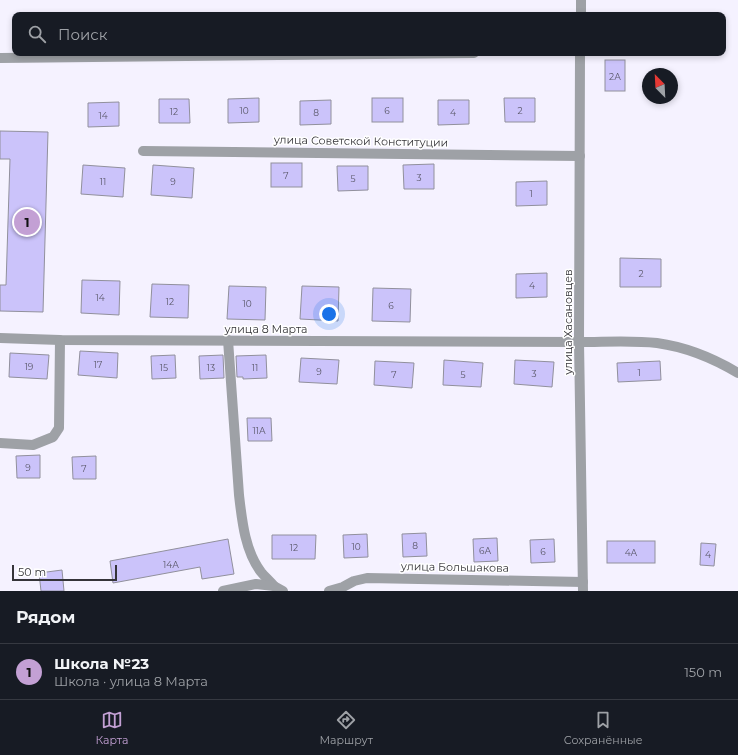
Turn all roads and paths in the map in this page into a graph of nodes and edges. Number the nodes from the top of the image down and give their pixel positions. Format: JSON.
{"nodes":[{"id":1,"x":581,"y":0,"type":"edge"},
{"id":2,"x":581,"y":12,"type":"edge"},
{"id":3,"x":190,"y":56,"type":"edge"},
{"id":4,"x":580,"y":56,"type":"edge"},
{"id":5,"x":0,"y":58,"type":"edge"},
{"id":6,"x":143,"y":151,"type":"dead end"},
{"id":7,"x":580,"y":156,"type":"junction"},
{"id":8,"x":0,"y":338,"type":"edge"},
{"id":9,"x":60,"y":340,"type":"junction"},
{"id":10,"x":228,"y":340,"type":"junction"},
{"id":11,"x":579,"y":342,"type":"junction"},
{"id":12,"x":738,"y":364,"type":"edge"},
{"id":13,"x":724,"y":365,"type":"junction"},
{"id":14,"x":738,"y":374,"type":"edge"},
{"id":15,"x":0,"y":443,"type":"edge"},
{"id":16,"x":583,"y":587,"type":"edge"},
{"id":17,"x":278,"y":588,"type":"edge"},
{"id":18,"x":342,"y":589,"type":"edge"},
{"id":19,"x":223,"y":591,"type":"edge"},
{"id":20,"x":330,"y":591,"type":"edge"}],
"edges":[{"from":1,"to":2,"type":"street"},
{"from":3,"to":5,"type":"street"},
{"from":4,"to":7,"type":"street","name":"улица Хасановцев"},
{"from":6,"to":7,"type":"street","name":"улица Советской Конституции"},
{"from":7,"to":11,"type":"street","name":"улица Хасановцев"},
{"from":8,"to":9,"type":"street","name":"улица 8 Марта"},
{"from":9,"to":10,"type":"street","name":"улица 8 Марта"},
{"from":9,"to":15,"type":"street"},
{"from":10,"to":11,"type":"street","name":"улица 8 Марта"},
{"from":10,"to":17,"type":"street"},
{"from":11,"to":13,"type":"street","name":"улица 8 Марта"},
{"from":11,"to":16,"type":"street","name":"улица Хасановцев"},
{"from":12,"to":13,"type":"street"},
{"from":13,"to":14,"type":"street","name":"улица 8 Марта"},
{"from":16,"to":18,"type":"street","name":"улица Большакова"},
{"from":17,"to":19,"type":"street"},
{"from":18,"to":20,"type":"street","name":"улица Большакова"}]}
